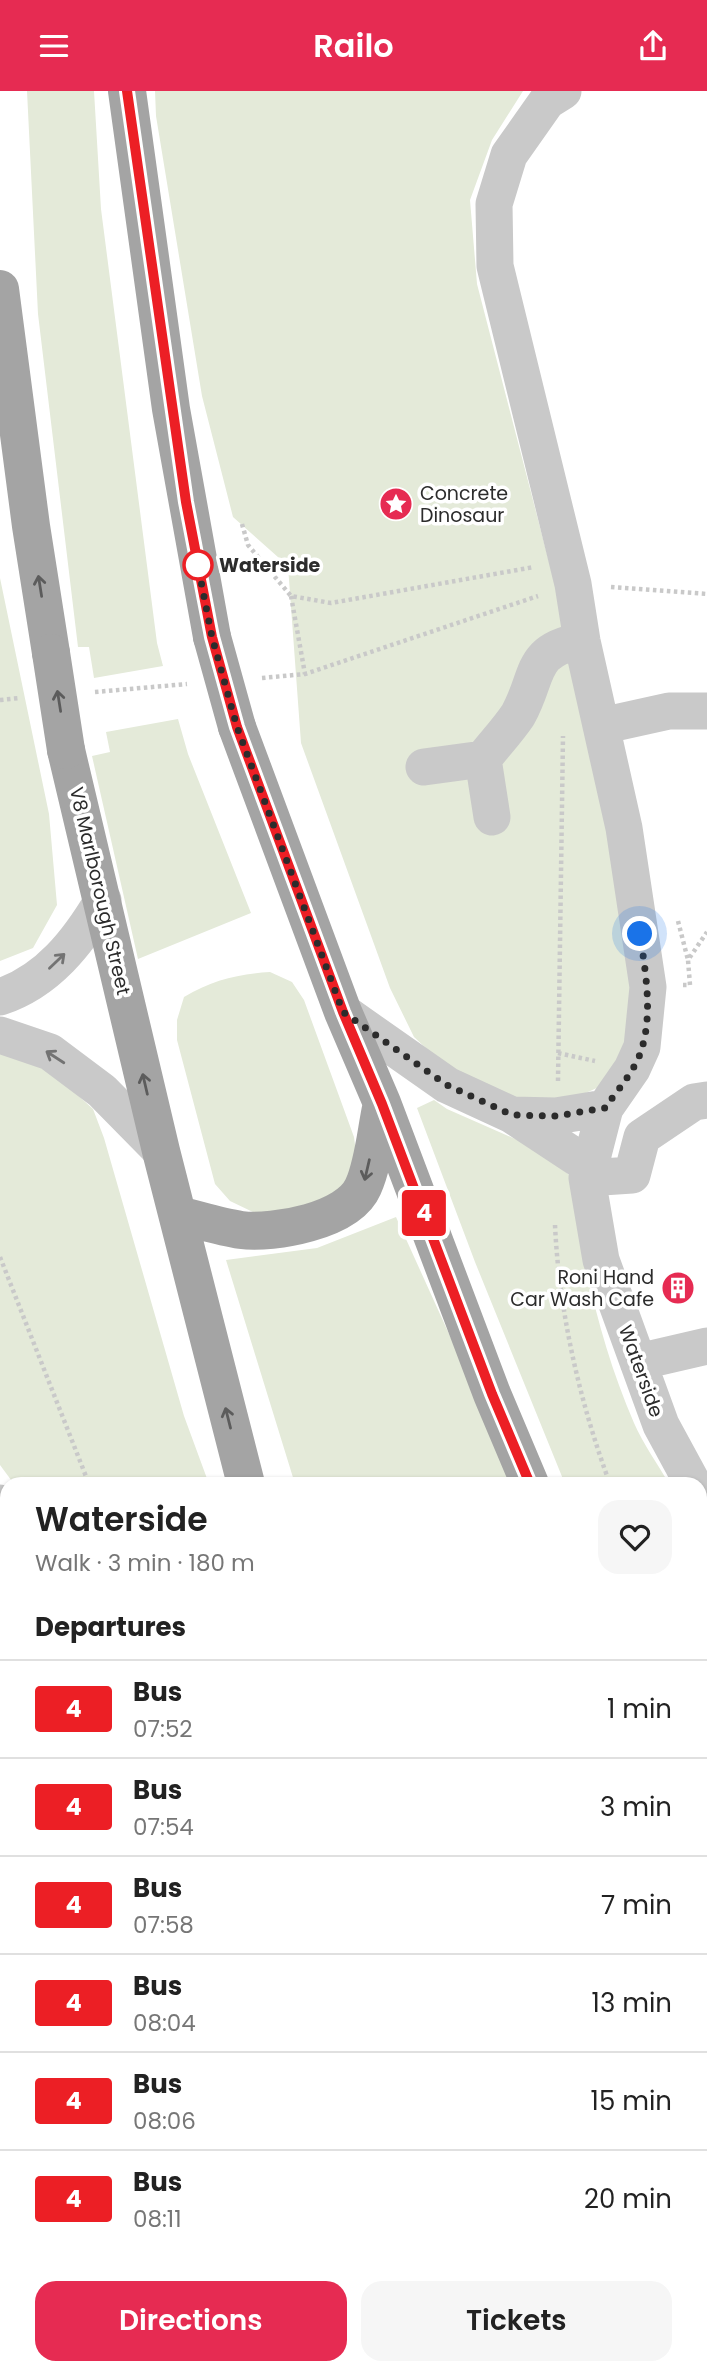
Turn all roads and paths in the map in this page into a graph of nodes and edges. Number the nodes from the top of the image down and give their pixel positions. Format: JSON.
{"nodes":[{"id":1,"x":127,"y":91,"type":"edge"},
{"id":2,"x":563,"y":91,"type":"edge"},
{"id":3,"x":0,"y":289,"type":"edge"},
{"id":4,"x":243,"y":524,"type":"dead end"},
{"id":5,"x":570,"y":572,"type":"junction"},
{"id":6,"x":707,"y":594,"type":"edge"},
{"id":7,"x":291,"y":596,"type":"junction"},
{"id":8,"x":582,"y":641,"type":"junction"},
{"id":9,"x":305,"y":674,"type":"junction"},
{"id":10,"x":251,"y":679,"type":"dead end"},
{"id":11,"x":197,"y":683,"type":"dead end"},
{"id":12,"x":88,"y":692,"type":"dead end"},
{"id":13,"x":33,"y":697,"type":"dead end"},
{"id":14,"x":0,"y":700,"type":"edge"},
{"id":15,"x":707,"y":711,"type":"edge"},
{"id":16,"x":563,"y":724,"type":"dead end"},
{"id":17,"x":601,"y":726,"type":"junction"},
{"id":18,"x":483,"y":759,"type":"junction"},
{"id":19,"x":424,"y":767,"type":"dead end"},
{"id":20,"x":492,"y":817,"type":"dead end"},
{"id":21,"x":103,"y":900,"type":"junction"},
{"id":22,"x":675,"y":909,"type":"dead end"},
{"id":23,"x":688,"y":960,"type":"dead end"},
{"id":24,"x":0,"y":997,"type":"edge"},
{"id":25,"x":343,"y":1012,"type":"junction"},
{"id":26,"x":0,"y":1035,"type":"edge"},
{"id":27,"x":707,"y":1100,"type":"edge"},
{"id":28,"x":382,"y":1104,"type":"junction"},
{"id":29,"x":605,"y":1108,"type":"junction"},
{"id":30,"x":512,"y":1115,"type":"junction"},
{"id":31,"x":556,"y":1116,"type":"junction"},
{"id":32,"x":160,"y":1151,"type":"junction"},
{"id":33,"x":587,"y":1171,"type":"junction"},
{"id":34,"x":178,"y":1215,"type":"junction"},
{"id":35,"x":555,"y":1215,"type":"dead end"},
{"id":36,"x":0,"y":1257,"type":"edge"},
{"id":37,"x":707,"y":1346,"type":"edge"},
{"id":38,"x":638,"y":1362,"type":"junction"},
{"id":39,"x":693,"y":1465,"type":"edge"},
{"id":40,"x":86,"y":1477,"type":"edge"},
{"id":41,"x":244,"y":1477,"type":"edge"},
{"id":42,"x":527,"y":1477,"type":"edge"},
{"id":43,"x":608,"y":1477,"type":"edge"}],
"edges":[{"from":1,"to":25,"type":"main road","bridge":true},
{"from":2,"to":5,"type":"street","name":"Waterside"},
{"from":21,"to":3,"type":"main road","name":"V8 Marlborough Street","one_way":true,"bridge":true},
{"from":4,"to":7,"type":"path"},
{"from":5,"to":6,"type":"path"},
{"from":5,"to":7,"type":"path"},
{"from":5,"to":8,"type":"street","name":"Waterside"},
{"from":5,"to":9,"type":"path"},
{"from":7,"to":9,"type":"path"},
{"from":8,"to":17,"type":"street","name":"Waterside"},
{"from":8,"to":18,"type":"street"},
{"from":9,"to":10,"type":"path"},
{"from":11,"to":12,"type":"path"},
{"from":13,"to":14,"type":"path"},
{"from":15,"to":17,"type":"street"},
{"from":16,"to":31,"type":"path"},
{"from":17,"to":29,"type":"street","name":"Waterside"},
{"from":18,"to":19,"type":"street"},
{"from":18,"to":20,"type":"street"},
{"from":24,"to":21,"type":"street","one_way":true},
{"from":32,"to":21,"type":"main road","name":"V8 Marlborough Street","one_way":true},
{"from":22,"to":23,"type":"path"},
{"from":25,"to":28,"type":"main road"},
{"from":25,"to":30,"type":"street"},
{"from":32,"to":26,"type":"street","one_way":true},
{"from":27,"to":33,"type":"street"},
{"from":28,"to":34,"type":"main road","one_way":true},
{"from":28,"to":42,"type":"main road"},
{"from":29,"to":31,"type":"street"},
{"from":29,"to":33,"type":"street","name":"Waterside"},
{"from":30,"to":31,"type":"street"},
{"from":30,"to":33,"type":"street"},
{"from":32,"to":34,"type":"main road","name":"V8 Marlborough Street"},
{"from":33,"to":38,"type":"street","name":"Waterside"},
{"from":41,"to":34,"type":"main road","name":"V8 Marlborough Street","one_way":true},
{"from":35,"to":43,"type":"path"},
{"from":36,"to":40,"type":"path"},
{"from":37,"to":38,"type":"street"},
{"from":38,"to":39,"type":"street","name":"Waterside"}]}
